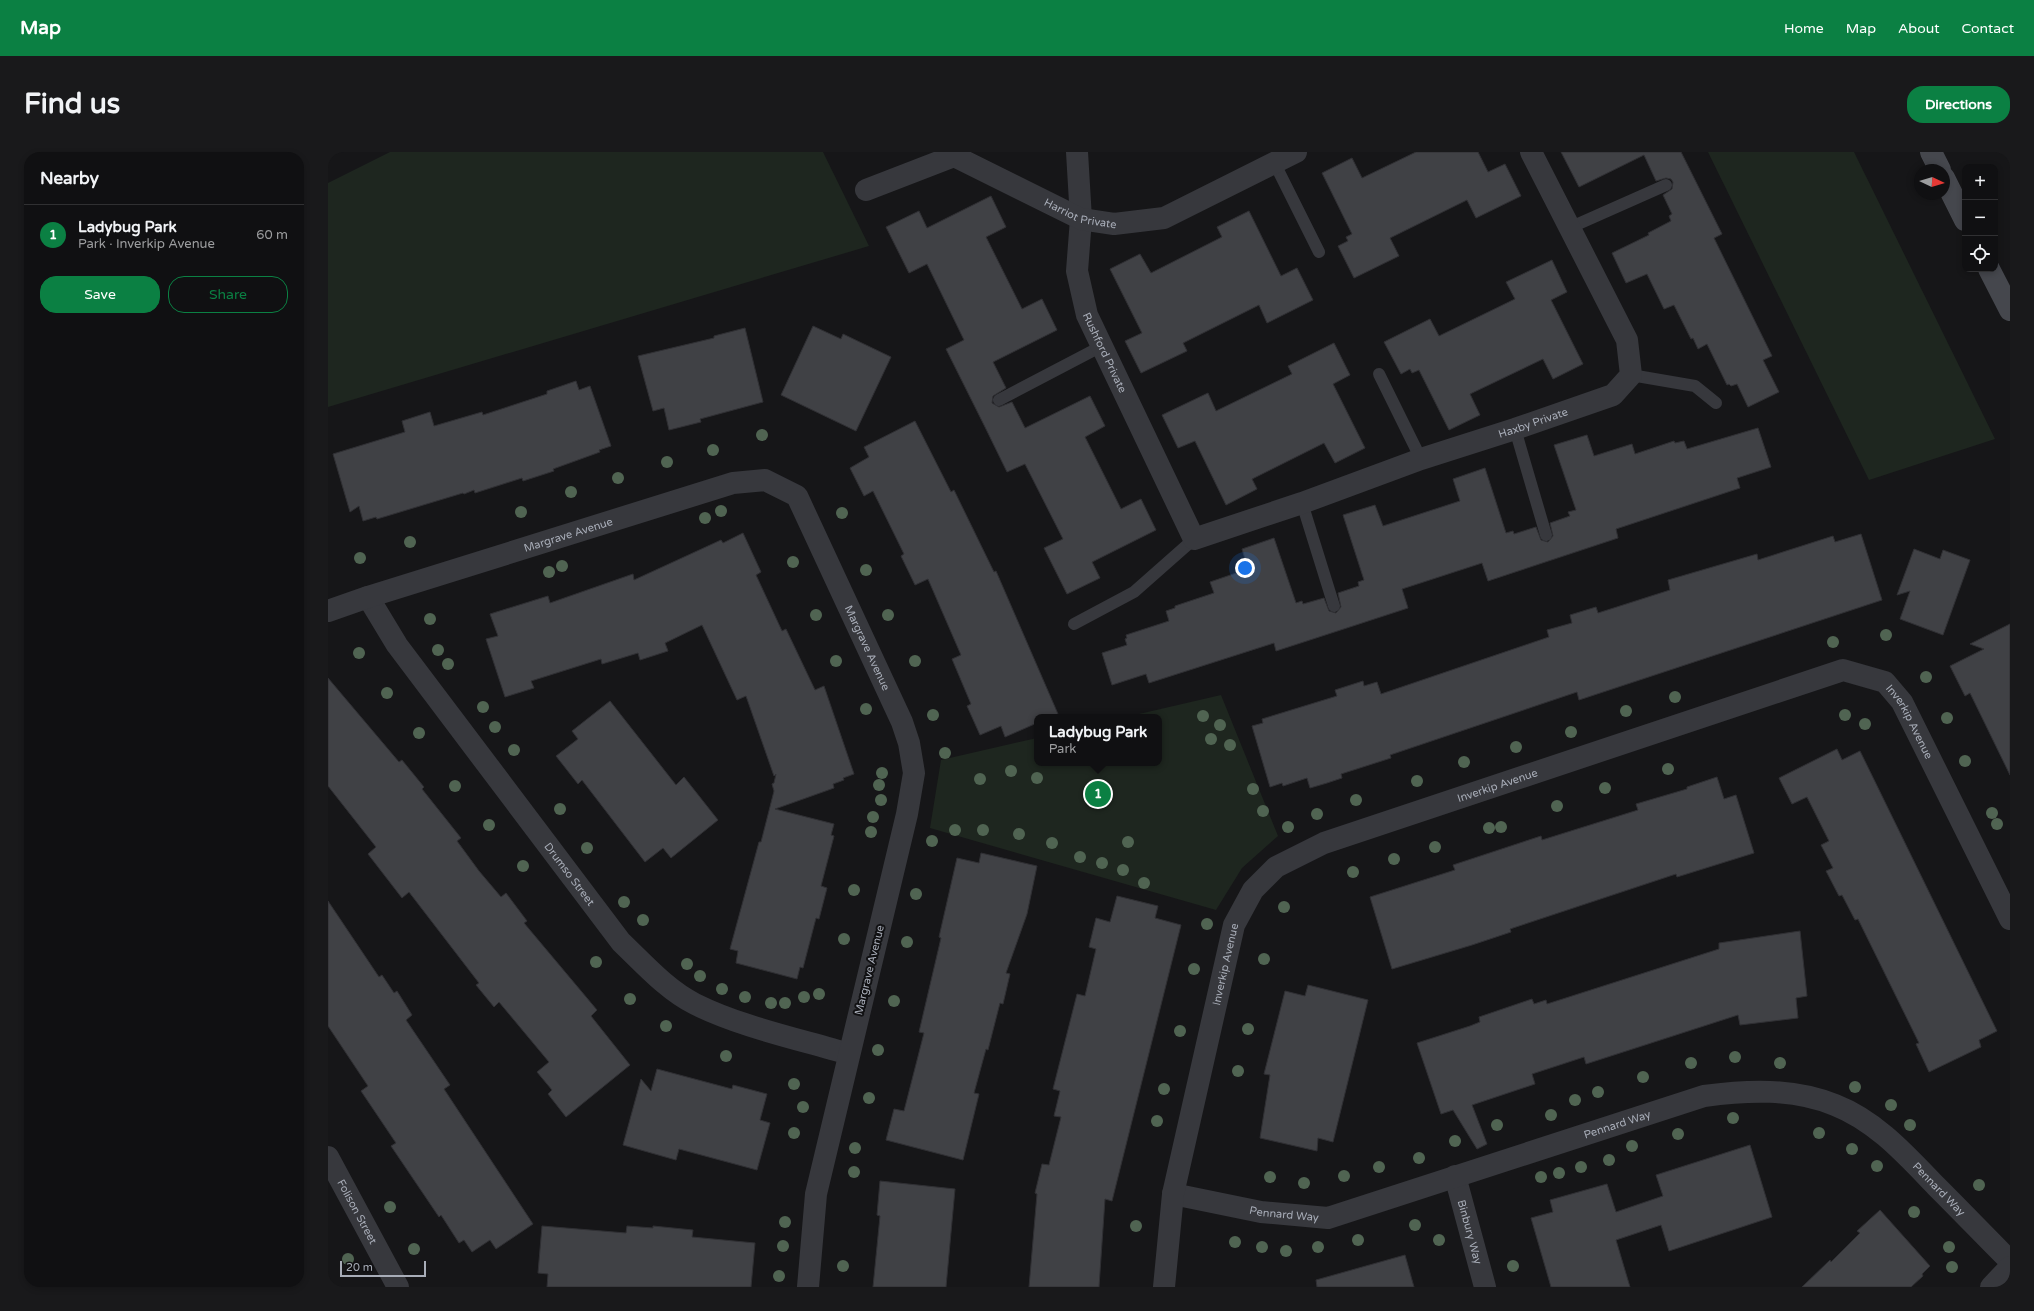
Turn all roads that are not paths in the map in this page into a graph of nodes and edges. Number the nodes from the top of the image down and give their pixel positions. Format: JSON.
{"nodes":[{"id":1,"x":1077,"y":152,"type":"edge"},
{"id":2,"x":1296,"y":152,"type":"edge"},
{"id":3,"x":1531,"y":152,"type":"edge"},
{"id":4,"x":1931,"y":152,"type":"edge"},
{"id":5,"x":1274,"y":162,"type":"junction"},
{"id":6,"x":1937,"y":164,"type":"edge"},
{"id":7,"x":1666,"y":185,"type":"dead end"},
{"id":8,"x":866,"y":190,"type":"dead end"},
{"id":9,"x":1950,"y":190,"type":"edge"},
{"id":10,"x":1962,"y":214,"type":"edge"},
{"id":11,"x":1081,"y":219,"type":"junction"},
{"id":12,"x":1570,"y":228,"type":"junction"},
{"id":13,"x":1319,"y":252,"type":"dead end"},
{"id":14,"x":1991,"y":272,"type":"edge"},
{"id":15,"x":2010,"y":310,"type":"edge"},
{"id":16,"x":1102,"y":346,"type":"junction"},
{"id":17,"x":1379,"y":374,"type":"dead end"},
{"id":18,"x":1631,"y":375,"type":"junction"},
{"id":19,"x":998,"y":400,"type":"dead end"},
{"id":20,"x":1716,"y":403,"type":"dead end"},
{"id":21,"x":1515,"y":429,"type":"junction"},
{"id":22,"x":1421,"y":459,"type":"junction"},
{"id":23,"x":1302,"y":503,"type":"junction"},
{"id":24,"x":1546,"y":535,"type":"dead end"},
{"id":25,"x":1194,"y":539,"type":"junction"},
{"id":26,"x":368,"y":597,"type":"junction"},
{"id":27,"x":1334,"y":606,"type":"dead end"},
{"id":28,"x":328,"y":611,"type":"edge"},
{"id":29,"x":1074,"y":624,"type":"dead end"},
{"id":30,"x":2010,"y":919,"type":"edge"},
{"id":31,"x":849,"y":1054,"type":"junction"},
{"id":32,"x":328,"y":1156,"type":"edge"},
{"id":33,"x":1455,"y":1176,"type":"junction"},
{"id":34,"x":1173,"y":1194,"type":"junction"},
{"id":35,"x":2010,"y":1261,"type":"edge"},
{"id":36,"x":2010,"y":1267,"type":"edge"},
{"id":37,"x":398,"y":1287,"type":"edge"},
{"id":38,"x":808,"y":1287,"type":"edge"},
{"id":39,"x":1164,"y":1287,"type":"edge"},
{"id":40,"x":1485,"y":1287,"type":"edge"},
{"id":41,"x":1991,"y":1287,"type":"edge"}],
"edges":[{"from":1,"to":11,"type":"street","name":"Rushford Private"},
{"from":2,"to":5,"type":"street","name":"Harriot Private"},
{"from":3,"to":12,"type":"street"},
{"from":4,"to":6,"type":"street"},
{"from":5,"to":11,"type":"street","name":"Harriot Private"},
{"from":5,"to":13,"type":"lane"},
{"from":7,"to":12,"type":"lane"},
{"from":8,"to":11,"type":"street","name":"Harriot Private"},
{"from":9,"to":10,"type":"street"},
{"from":11,"to":16,"type":"street","name":"Rushford Private"},
{"from":12,"to":18,"type":"street"},
{"from":14,"to":15,"type":"street"},
{"from":16,"to":19,"type":"lane"},
{"from":16,"to":25,"type":"street","name":"Rushford Private"},
{"from":17,"to":22,"type":"lane"},
{"from":18,"to":20,"type":"lane"},
{"from":18,"to":21,"type":"street","name":"Haxby Private"},
{"from":21,"to":22,"type":"street","name":"Haxby Private"},
{"from":21,"to":24,"type":"lane"},
{"from":22,"to":23,"type":"street","name":"Haxby Private"},
{"from":23,"to":25,"type":"street","name":"Haxby Private"},
{"from":23,"to":27,"type":"lane"},
{"from":25,"to":29,"type":"lane"},
{"from":26,"to":28,"type":"street","name":"Margrave Avenue"},
{"from":26,"to":31,"type":"street","name":"Drumso Street"},
{"from":26,"to":31,"type":"street","name":"Margrave Avenue"},
{"from":30,"to":34,"type":"street","name":"Inverkip Avenue"},
{"from":31,"to":38,"type":"street","name":"Margrave Avenue"},
{"from":32,"to":37,"type":"street","name":"Folison Street"},
{"from":33,"to":34,"type":"street","name":"Pennard Way"},
{"from":33,"to":35,"type":"street","name":"Pennard Way"},
{"from":33,"to":40,"type":"street","name":"Binbury Way"},
{"from":34,"to":39,"type":"street","name":"Inverkip Avenue"},
{"from":36,"to":41,"type":"street"}]}
